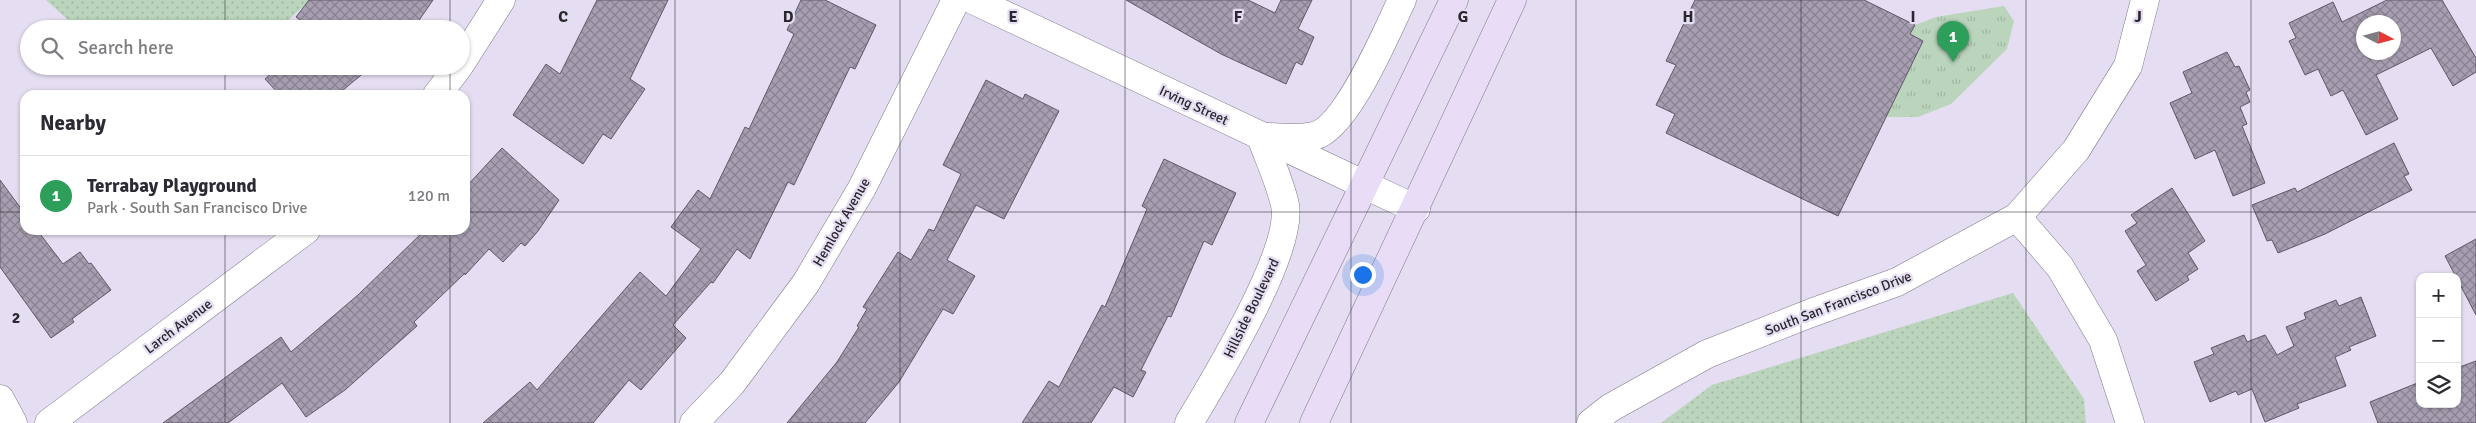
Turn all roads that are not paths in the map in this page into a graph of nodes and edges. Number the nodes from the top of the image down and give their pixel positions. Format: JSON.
{"nodes":[{"id":1,"x":501,"y":0,"type":"edge"},
{"id":2,"x":956,"y":0,"type":"edge"},
{"id":3,"x":973,"y":0,"type":"edge"},
{"id":4,"x":1402,"y":0,"type":"edge"},
{"id":5,"x":1454,"y":0,"type":"edge"},
{"id":6,"x":1512,"y":0,"type":"edge"},
{"id":7,"x":2145,"y":0,"type":"edge"},
{"id":8,"x":470,"y":49,"type":"edge"},
{"id":9,"x":452,"y":75,"type":"edge"},
{"id":10,"x":441,"y":90,"type":"edge"},
{"id":11,"x":1261,"y":137,"type":"junction"},
{"id":12,"x":1364,"y":185,"type":"junction"},
{"id":13,"x":1416,"y":209,"type":"junction"},
{"id":14,"x":2017,"y":217,"type":"junction"},
{"id":15,"x":299,"y":235,"type":"edge"},
{"id":16,"x":0,"y":399,"type":"edge"},
{"id":17,"x":14,"y":423,"type":"edge"},
{"id":18,"x":49,"y":423,"type":"edge"},
{"id":19,"x":694,"y":423,"type":"edge"},
{"id":20,"x":1189,"y":423,"type":"edge"},
{"id":21,"x":1249,"y":423,"type":"edge"},
{"id":22,"x":1314,"y":423,"type":"edge"},
{"id":23,"x":1592,"y":423,"type":"edge"},
{"id":24,"x":2130,"y":423,"type":"edge"}],
"edges":[{"from":1,"to":8,"type":"street"},
{"from":2,"to":19,"type":"street","name":"Hemlock Avenue"},
{"from":3,"to":11,"type":"street","name":"Irving Street"},
{"from":4,"to":11,"type":"street"},
{"from":5,"to":12,"type":"main road"},
{"from":6,"to":13,"type":"main road"},
{"from":7,"to":14,"type":"street","name":"South San Francisco Drive"},
{"from":9,"to":10,"type":"street"},
{"from":11,"to":12,"type":"street","name":"Irving Street"},
{"from":11,"to":20,"type":"street","name":"Hillside Boulevard"},
{"from":12,"to":13,"type":"street","name":"Irving Street"},
{"from":12,"to":21,"type":"main road"},
{"from":13,"to":22,"type":"main road"},
{"from":14,"to":23,"type":"street","name":"South San Francisco Drive"},
{"from":14,"to":24,"type":"street"},
{"from":15,"to":18,"type":"street","name":"Larch Avenue"},
{"from":16,"to":17,"type":"street"}]}
